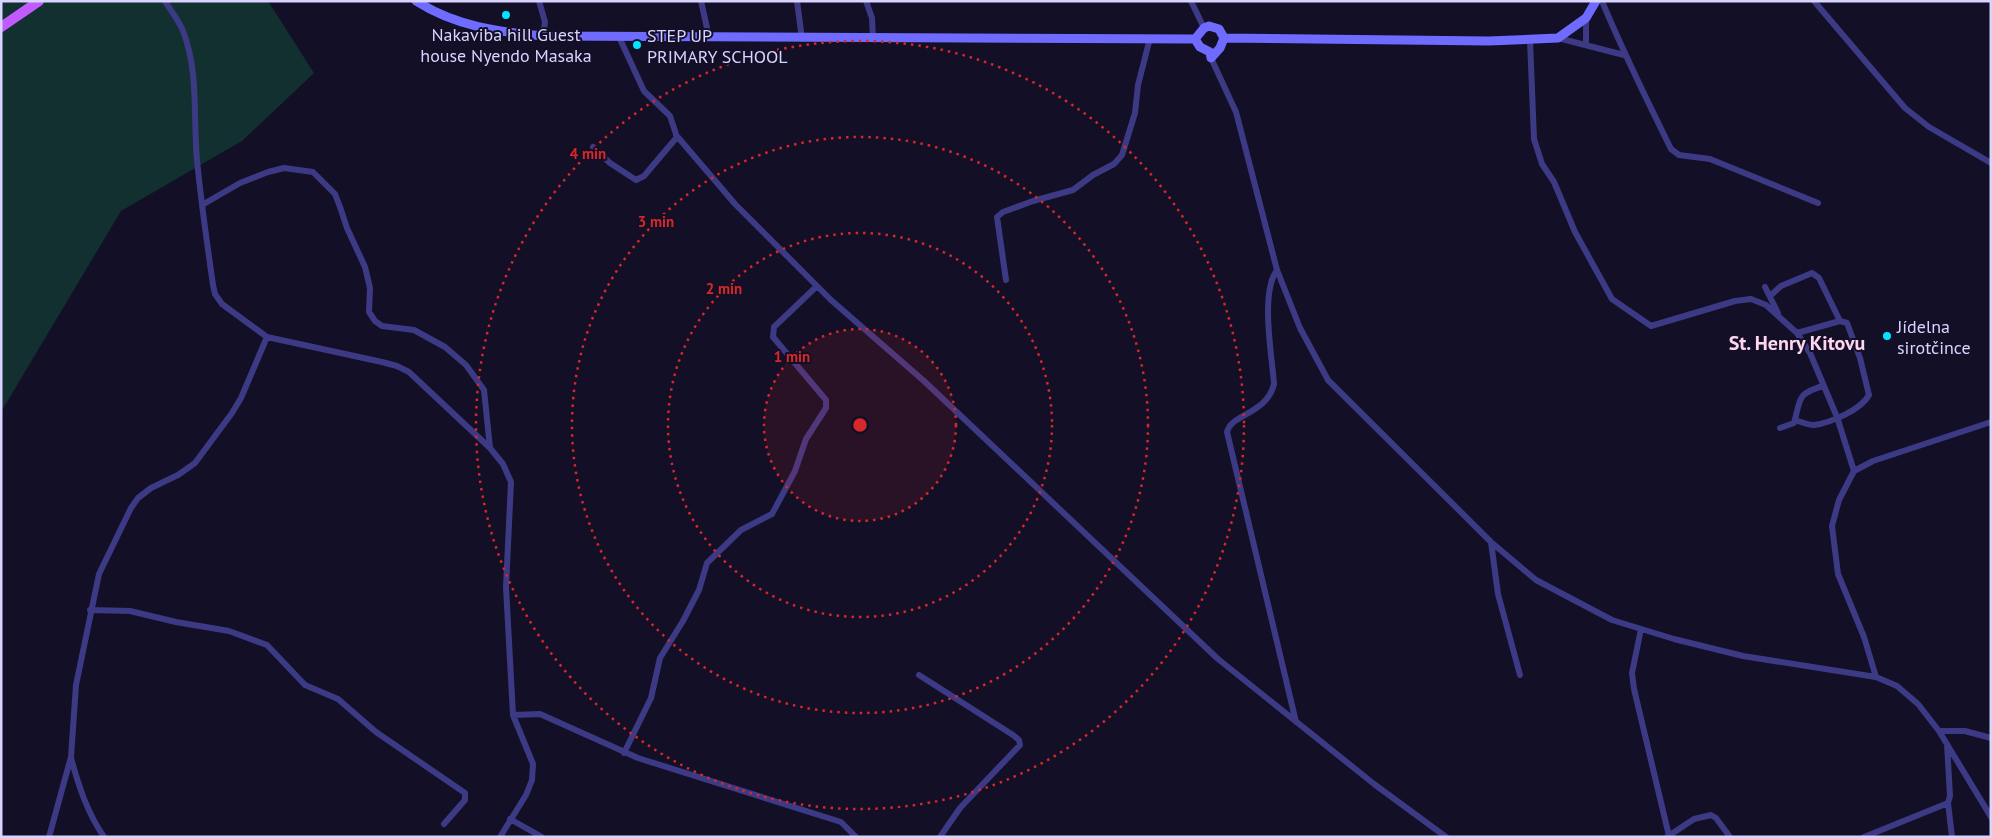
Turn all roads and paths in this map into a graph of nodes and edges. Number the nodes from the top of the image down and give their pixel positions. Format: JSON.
{"nodes":[{"id":1,"x":39,"y":1,"type":"edge"},
{"id":2,"x":165,"y":1,"type":"edge"},
{"id":3,"x":416,"y":1,"type":"edge"},
{"id":4,"x":539,"y":1,"type":"edge"},
{"id":5,"x":701,"y":1,"type":"edge"},
{"id":6,"x":797,"y":1,"type":"edge"},
{"id":7,"x":866,"y":1,"type":"edge"},
{"id":8,"x":1191,"y":1,"type":"edge"},
{"id":9,"x":1596,"y":1,"type":"edge"},
{"id":10,"x":1602,"y":1,"type":"edge"},
{"id":11,"x":1814,"y":1,"type":"edge"},
{"id":12,"x":1586,"y":18,"type":"junction"},
{"id":13,"x":1,"y":27,"type":"edge"},
{"id":14,"x":1204,"y":28,"type":"junction"},
{"id":15,"x":543,"y":36,"type":"junction"},
{"id":16,"x":619,"y":37,"type":"junction"},
{"id":17,"x":709,"y":37,"type":"junction"},
{"id":18,"x":1150,"y":38,"type":"junction"},
{"id":19,"x":1224,"y":38,"type":"junction"},
{"id":20,"x":1558,"y":38,"type":"junction"},
{"id":21,"x":802,"y":39,"type":"junction"},
{"id":22,"x":873,"y":39,"type":"junction"},
{"id":23,"x":1195,"y":39,"type":"junction"},
{"id":24,"x":1530,"y":40,"type":"junction"},
{"id":25,"x":1586,"y":44,"type":"junction"},
{"id":26,"x":1624,"y":54,"type":"junction"},
{"id":27,"x":1211,"y":58,"type":"junction"},
{"id":28,"x":676,"y":135,"type":"junction"},
{"id":29,"x":593,"y":147,"type":"dead end"},
{"id":30,"x":1991,"y":163,"type":"edge"},
{"id":31,"x":1818,"y":203,"type":"dead end"},
{"id":32,"x":202,"y":205,"type":"junction"},
{"id":33,"x":1278,"y":270,"type":"junction"},
{"id":34,"x":1006,"y":280,"type":"dead end"},
{"id":35,"x":817,"y":286,"type":"junction"},
{"id":36,"x":1765,"y":286,"type":"dead end"},
{"id":37,"x":1770,"y":296,"type":"junction"},
{"id":38,"x":1780,"y":317,"type":"junction"},
{"id":39,"x":1840,"y":321,"type":"junction"},
{"id":40,"x":1796,"y":334,"type":"junction"},
{"id":41,"x":267,"y":337,"type":"junction"},
{"id":42,"x":1823,"y":386,"type":"junction"},
{"id":43,"x":1837,"y":417,"type":"junction"},
{"id":44,"x":1795,"y":420,"type":"junction"},
{"id":45,"x":1991,"y":422,"type":"edge"},
{"id":46,"x":1780,"y":428,"type":"dead end"},
{"id":47,"x":490,"y":448,"type":"junction"},
{"id":48,"x":1854,"y":471,"type":"junction"},
{"id":49,"x":1490,"y":542,"type":"junction"},
{"id":50,"x":90,"y":610,"type":"junction"},
{"id":51,"x":1641,"y":629,"type":"junction"},
{"id":52,"x":919,"y":675,"type":"dead end"},
{"id":53,"x":1520,"y":675,"type":"dead end"},
{"id":54,"x":1876,"y":677,"type":"junction"},
{"id":55,"x":513,"y":715,"type":"junction"},
{"id":56,"x":1296,"y":722,"type":"junction"},
{"id":57,"x":1939,"y":731,"type":"junction"},
{"id":58,"x":1991,"y":738,"type":"edge"},
{"id":59,"x":1946,"y":742,"type":"junction"},
{"id":60,"x":624,"y":753,"type":"junction"},
{"id":61,"x":71,"y":757,"type":"junction"},
{"id":62,"x":1948,"y":803,"type":"junction"},
{"id":63,"x":1991,"y":817,"type":"edge"},
{"id":64,"x":510,"y":819,"type":"junction"},
{"id":65,"x":444,"y":824,"type":"dead end"},
{"id":66,"x":1668,"y":836,"type":"edge"},
{"id":67,"x":48,"y":837,"type":"edge"},
{"id":68,"x":104,"y":837,"type":"edge"},
{"id":69,"x":500,"y":837,"type":"edge"},
{"id":70,"x":542,"y":837,"type":"edge"},
{"id":71,"x":856,"y":837,"type":"edge"},
{"id":72,"x":940,"y":837,"type":"edge"},
{"id":73,"x":1446,"y":837,"type":"edge"},
{"id":74,"x":1730,"y":837,"type":"edge"},
{"id":75,"x":1864,"y":837,"type":"edge"},
{"id":76,"x":1952,"y":837,"type":"edge"}],
"edges":[{"from":1,"to":13,"type":"main road"},
{"from":2,"to":32,"type":"street"},
{"from":3,"to":15,"type":"street"},
{"from":4,"to":15,"type":"street"},
{"from":5,"to":17,"type":"street"},
{"from":6,"to":21,"type":"street"},
{"from":7,"to":22,"type":"street"},
{"from":8,"to":14,"type":"street"},
{"from":9,"to":12,"type":"street"},
{"from":10,"to":26,"type":"street"},
{"from":11,"to":30,"type":"street"},
{"from":12,"to":20,"type":"street"},
{"from":12,"to":25,"type":"street"},
{"from":14,"to":19,"type":"street"},
{"from":14,"to":23,"type":"street"},
{"from":15,"to":16,"type":"street"},
{"from":16,"to":17,"type":"street"},
{"from":16,"to":28,"type":"street"},
{"from":17,"to":21,"type":"street"},
{"from":18,"to":22,"type":"street"},
{"from":18,"to":23,"type":"street"},
{"from":18,"to":34,"type":"street"},
{"from":19,"to":24,"type":"street"},
{"from":19,"to":27,"type":"street"},
{"from":20,"to":24,"type":"street"},
{"from":20,"to":25,"type":"street"},
{"from":21,"to":22,"type":"street"},
{"from":23,"to":27,"type":"street"},
{"from":24,"to":38,"type":"street"},
{"from":25,"to":26,"type":"street"},
{"from":26,"to":31,"type":"street"},
{"from":27,"to":33,"type":"street"},
{"from":28,"to":29,"type":"street"},
{"from":28,"to":35,"type":"street"},
{"from":32,"to":41,"type":"street"},
{"from":32,"to":47,"type":"street"},
{"from":33,"to":49,"type":"street"},
{"from":33,"to":56,"type":"street"},
{"from":35,"to":56,"type":"street"},
{"from":35,"to":60,"type":"street"},
{"from":36,"to":37,"type":"street"},
{"from":37,"to":38,"type":"street"},
{"from":37,"to":39,"type":"street"},
{"from":38,"to":40,"type":"street"},
{"from":39,"to":40,"type":"street"},
{"from":39,"to":43,"type":"street"},
{"from":40,"to":42,"type":"street"},
{"from":41,"to":47,"type":"street"},
{"from":41,"to":50,"type":"street"},
{"from":42,"to":43,"type":"street"},
{"from":42,"to":44,"type":"street"},
{"from":43,"to":44,"type":"street"},
{"from":43,"to":48,"type":"street"},
{"from":44,"to":46,"type":"street"},
{"from":45,"to":48,"type":"street"},
{"from":47,"to":55,"type":"street"},
{"from":48,"to":54,"type":"street"},
{"from":49,"to":51,"type":"street"},
{"from":49,"to":53,"type":"street"},
{"from":50,"to":61,"type":"street"},
{"from":50,"to":65,"type":"street"},
{"from":51,"to":54,"type":"street"},
{"from":51,"to":66,"type":"street"},
{"from":52,"to":72,"type":"street"},
{"from":54,"to":57,"type":"street"},
{"from":55,"to":60,"type":"street"},
{"from":55,"to":64,"type":"street"},
{"from":56,"to":73,"type":"street"},
{"from":57,"to":58,"type":"street"},
{"from":57,"to":59,"type":"street"},
{"from":59,"to":62,"type":"street"},
{"from":59,"to":63,"type":"street"},
{"from":60,"to":71,"type":"street"},
{"from":61,"to":67,"type":"street"},
{"from":61,"to":68,"type":"street"},
{"from":62,"to":75,"type":"street"},
{"from":62,"to":76,"type":"street"},
{"from":64,"to":69,"type":"street"},
{"from":64,"to":70,"type":"street"},
{"from":66,"to":74,"type":"street"}]}
